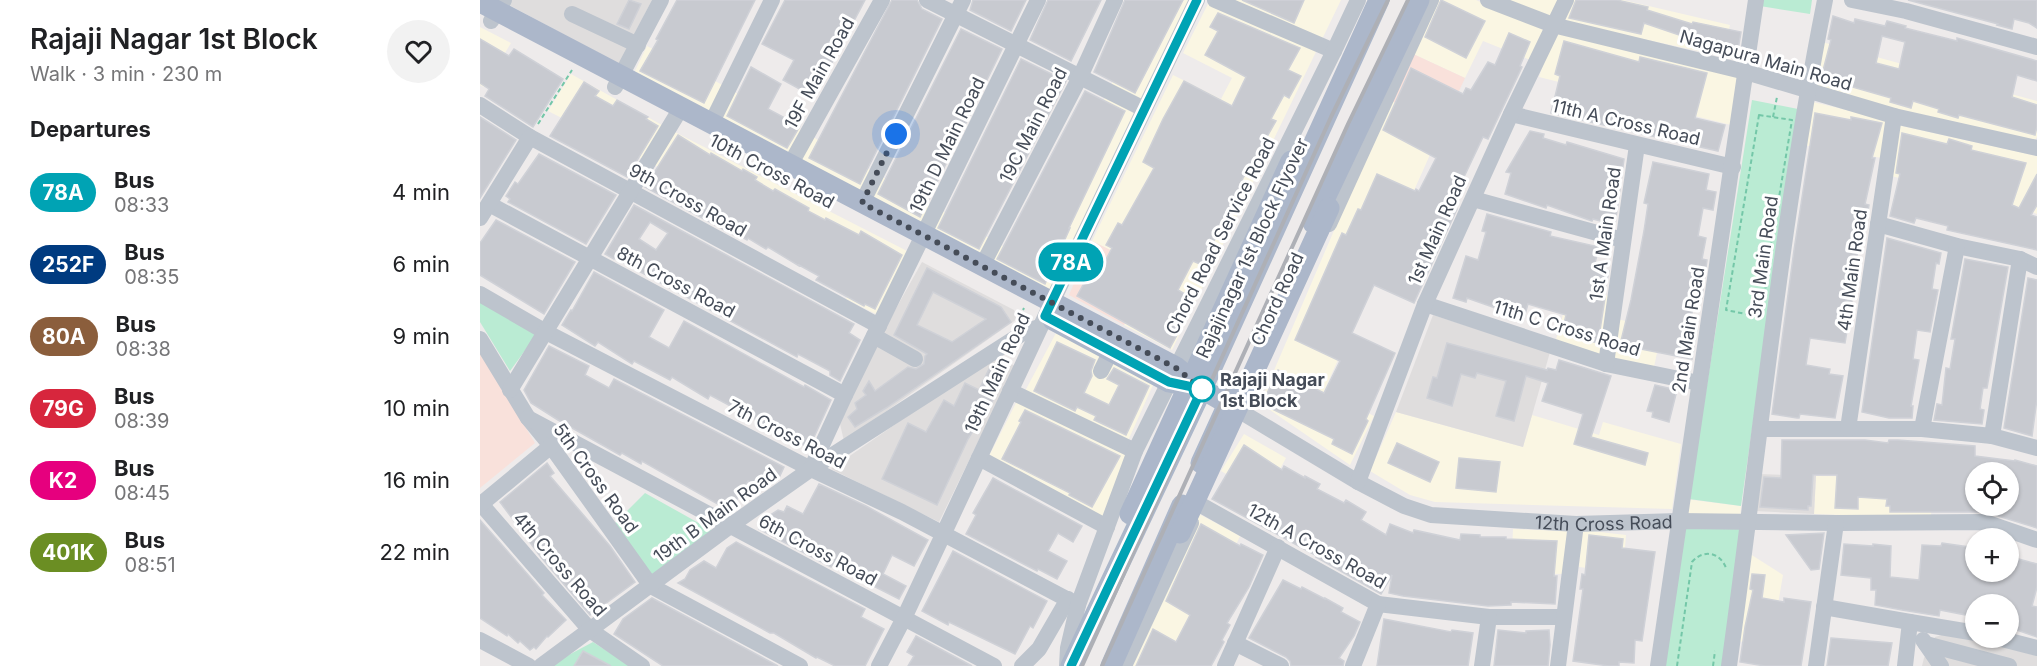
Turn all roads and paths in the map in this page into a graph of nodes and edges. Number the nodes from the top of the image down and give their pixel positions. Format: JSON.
{"nodes":[{"id":1,"x":661,"y":0,"type":"edge"},
{"id":2,"x":772,"y":0,"type":"edge"},
{"id":3,"x":882,"y":0,"type":"edge"},
{"id":4,"x":927,"y":0,"type":"edge"},
{"id":5,"x":1038,"y":0,"type":"edge"},
{"id":6,"x":1115,"y":0,"type":"edge"},
{"id":7,"x":1197,"y":0,"type":"edge"},
{"id":8,"x":1215,"y":0,"type":"edge"},
{"id":9,"x":1358,"y":0,"type":"edge"},
{"id":10,"x":1379,"y":0,"type":"edge"},
{"id":11,"x":1419,"y":0,"type":"edge"},
{"id":12,"x":1431,"y":0,"type":"edge"},
{"id":13,"x":1488,"y":0,"type":"edge"},
{"id":14,"x":1566,"y":0,"type":"edge"},
{"id":15,"x":1756,"y":0,"type":"edge"},
{"id":16,"x":1825,"y":0,"type":"edge"},
{"id":17,"x":1852,"y":0,"type":"edge"},
{"id":18,"x":1907,"y":5,"type":"edge"},
{"id":19,"x":960,"y":7,"type":"edge"},
{"id":20,"x":490,"y":10,"type":"edge"},
{"id":21,"x":573,"y":14,"type":"dead end"},
{"id":22,"x":1552,"y":25,"type":"junction"},
{"id":23,"x":638,"y":45,"type":"junction"},
{"id":24,"x":1017,"y":45,"type":"junction"},
{"id":25,"x":2037,"y":47,"type":"edge"},
{"id":26,"x":1334,"y":51,"type":"junction"},
{"id":27,"x":575,"y":66,"type":"junction"},
{"id":28,"x":1746,"y":72,"type":"junction"},
{"id":29,"x":1080,"y":78,"type":"junction"},
{"id":30,"x":618,"y":82,"type":"junction"},
{"id":31,"x":1780,"y":82,"type":"junction"},
{"id":32,"x":1807,"y":91,"type":"junction"},
{"id":33,"x":1335,"y":96,"type":"junction"},
{"id":34,"x":480,"y":105,"type":"edge"},
{"id":35,"x":1144,"y":110,"type":"junction"},
{"id":36,"x":677,"y":113,"type":"junction"},
{"id":37,"x":1511,"y":114,"type":"junction"},
{"id":38,"x":1894,"y":116,"type":"junction"},
{"id":39,"x":1773,"y":117,"type":"junction"},
{"id":40,"x":711,"y":124,"type":"junction"},
{"id":41,"x":530,"y":137,"type":"junction"},
{"id":42,"x":1353,"y":139,"type":"junction"},
{"id":43,"x":1637,"y":145,"type":"junction"},
{"id":44,"x":2037,"y":148,"type":"edge"},
{"id":45,"x":790,"y":165,"type":"junction"},
{"id":46,"x":1733,"y":167,"type":"junction"},
{"id":47,"x":630,"y":190,"type":"junction"},
{"id":48,"x":1473,"y":199,"type":"junction"},
{"id":49,"x":862,"y":203,"type":"junction"},
{"id":50,"x":484,"y":211,"type":"edge"},
{"id":51,"x":1878,"y":224,"type":"junction"},
{"id":52,"x":1623,"y":240,"type":"junction"},
{"id":53,"x":921,"y":242,"type":"junction"},
{"id":54,"x":1957,"y":246,"type":"junction"},
{"id":55,"x":589,"y":258,"type":"junction"},
{"id":56,"x":2020,"y":260,"type":"junction"},
{"id":57,"x":982,"y":266,"type":"junction"},
{"id":58,"x":2037,"y":267,"type":"edge"},
{"id":59,"x":480,"y":294,"type":"edge"},
{"id":60,"x":1425,"y":304,"type":"junction"},
{"id":61,"x":1046,"y":315,"type":"junction"},
{"id":62,"x":544,"y":331,"type":"junction"},
{"id":63,"x":877,"y":331,"type":"junction"},
{"id":64,"x":480,"y":339,"type":"edge"},
{"id":65,"x":1111,"y":351,"type":"junction"},
{"id":66,"x":915,"y":359,"type":"dead end"},
{"id":67,"x":1606,"y":364,"type":"junction"},
{"id":68,"x":1101,"y":371,"type":"dead end"},
{"id":69,"x":1173,"y":375,"type":"junction"},
{"id":70,"x":1699,"y":383,"type":"junction"},
{"id":71,"x":1202,"y":389,"type":"junction"},
{"id":72,"x":510,"y":390,"type":"junction"},
{"id":73,"x":1010,"y":392,"type":"junction"},
{"id":74,"x":845,"y":395,"type":"junction"},
{"id":75,"x":1235,"y":408,"type":"junction"},
{"id":76,"x":528,"y":418,"type":"junction"},
{"id":77,"x":1760,"y":429,"type":"junction"},
{"id":78,"x":1848,"y":429,"type":"junction"},
{"id":79,"x":1922,"y":429,"type":"junction"},
{"id":80,"x":1992,"y":436,"type":"junction"},
{"id":81,"x":551,"y":446,"type":"junction"},
{"id":82,"x":2037,"y":448,"type":"edge"},
{"id":83,"x":1135,"y":451,"type":"junction"},
{"id":84,"x":979,"y":458,"type":"junction"},
{"id":85,"x":811,"y":470,"type":"junction"},
{"id":86,"x":1358,"y":482,"type":"junction"},
{"id":87,"x":481,"y":504,"type":"edge"},
{"id":88,"x":1199,"y":504,"type":"junction"},
{"id":89,"x":1679,"y":521,"type":"junction"},
{"id":90,"x":1749,"y":521,"type":"junction"},
{"id":91,"x":1836,"y":523,"type":"junction"},
{"id":92,"x":1576,"y":524,"type":"junction"},
{"id":93,"x":730,"y":526,"type":"junction"},
{"id":94,"x":1107,"y":527,"type":"junction"},
{"id":95,"x":944,"y":534,"type":"junction"},
{"id":96,"x":2037,"y":540,"type":"edge"},
{"id":97,"x":1278,"y":547,"type":"junction"},
{"id":98,"x":1095,"y":558,"type":"joint"},
{"id":99,"x":1726,"y":572,"type":"dead end"},
{"id":100,"x":1116,"y":574,"type":"junction"},
{"id":101,"x":1148,"y":579,"type":"junction"},
{"id":102,"x":651,"y":586,"type":"junction"},
{"id":103,"x":1073,"y":602,"type":"junction"},
{"id":104,"x":1378,"y":604,"type":"junction"},
{"id":105,"x":1824,"y":607,"type":"junction"},
{"id":106,"x":1490,"y":617,"type":"junction"},
{"id":107,"x":1563,"y":617,"type":"junction"},
{"id":108,"x":904,"y":618,"type":"junction"},
{"id":109,"x":1910,"y":622,"type":"junction"},
{"id":110,"x":590,"y":630,"type":"junction"},
{"id":111,"x":1965,"y":631,"type":"edge"},
{"id":112,"x":480,"y":640,"type":"edge"},
{"id":113,"x":1235,"y":642,"type":"junction"},
{"id":114,"x":2019,"y":643,"type":"edge"},
{"id":115,"x":1926,"y":644,"type":"junction"},
{"id":116,"x":2037,"y":648,"type":"edge"},
{"id":117,"x":529,"y":666,"type":"edge"},
{"id":118,"x":541,"y":666,"type":"edge"},
{"id":119,"x":642,"y":666,"type":"edge"},
{"id":120,"x":800,"y":666,"type":"edge"},
{"id":121,"x":879,"y":666,"type":"edge"},
{"id":122,"x":994,"y":666,"type":"edge"},
{"id":123,"x":1022,"y":666,"type":"edge"},
{"id":124,"x":1069,"y":666,"type":"edge"},
{"id":125,"x":1111,"y":666,"type":"edge"},
{"id":126,"x":1124,"y":666,"type":"edge"},
{"id":127,"x":1225,"y":666,"type":"edge"},
{"id":128,"x":1281,"y":666,"type":"edge"},
{"id":129,"x":1353,"y":666,"type":"edge"},
{"id":130,"x":1482,"y":666,"type":"edge"},
{"id":131,"x":1558,"y":666,"type":"edge"},
{"id":132,"x":1658,"y":666,"type":"edge"},
{"id":133,"x":1677,"y":666,"type":"edge"},
{"id":134,"x":1729,"y":666,"type":"edge"},
{"id":135,"x":1816,"y":666,"type":"edge"},
{"id":136,"x":1905,"y":666,"type":"edge"},
{"id":137,"x":1941,"y":666,"type":"edge"},
{"id":138,"x":2009,"y":666,"type":"edge"}],
"edges":[{"from":1,"to":23,"type":"street"},
{"from":2,"to":40,"type":"street"},
{"from":3,"to":45,"type":"street","name":"19F Main Road"},
{"from":4,"to":19,"type":"street"},
{"from":5,"to":24,"type":"street","name":"19th D Main Road"},
{"from":6,"to":29,"type":"street","name":"19C Main Road"},
{"from":7,"to":35,"type":"street","name":"19th Main Road"},
{"from":8,"to":26,"type":"street"},
{"from":9,"to":26,"type":"street","name":"Chord Road Service Road"},
{"from":10,"to":33,"type":"main road","name":"Chord Road"},
{"from":11,"to":42,"type":"main road","name":"Chord Road"},
{"from":12,"to":75,"type":"street"},
{"from":13,"to":22,"type":"street","name":"Nagapura Main Road"},
{"from":14,"to":22,"type":"street","name":"1st Main Road"},
{"from":15,"to":28,"type":"street","name":"2nd Main Road"},
{"from":16,"to":32,"type":"street","name":"3rd Main Road"},
{"from":17,"to":18,"type":"street"},
{"from":18,"to":25,"type":"street"},
{"from":19,"to":24,"type":"street"},
{"from":19,"to":49,"type":"street"},
{"from":20,"to":27,"type":"main road","name":"10th Cross Road"},
{"from":20,"to":30,"type":"main road","name":"10th Cross Road"},
{"from":21,"to":23,"type":"street"},
{"from":22,"to":28,"type":"street","name":"Nagapura Main Road"},
{"from":22,"to":37,"type":"street","name":"1st Main Road"},
{"from":23,"to":30,"type":"street"},
{"from":24,"to":29,"type":"street"},
{"from":24,"to":53,"type":"street","name":"19th D Main Road"},
{"from":26,"to":69,"type":"street","name":"Chord Road Service Road"},
{"from":27,"to":30,"type":"main road","name":"10th Cross Road"},
{"from":27,"to":41,"type":"path"},
{"from":28,"to":31,"type":"street","name":"Nagapura Main Road"},
{"from":28,"to":46,"type":"street","name":"2nd Main Road"},
{"from":29,"to":35,"type":"street"},
{"from":29,"to":57,"type":"street","name":"19C Main Road"},
{"from":30,"to":36,"type":"main road","name":"10th Cross Road"},
{"from":31,"to":32,"type":"street","name":"Nagapura Main Road"},
{"from":31,"to":39,"type":"path"},
{"from":32,"to":38,"type":"street","name":"Nagapura Main Road"},
{"from":32,"to":77,"type":"street","name":"3rd Main Road"},
{"from":33,"to":71,"type":"main road","name":"Chord Road"},
{"from":33,"to":100,"type":"main road","name":"Rajajinagar 1st Block Flyover","bridge":true},
{"from":34,"to":41,"type":"street","name":"9th Cross Road"},
{"from":35,"to":61,"type":"street","name":"19th Main Road"},
{"from":36,"to":40,"type":"main road","name":"10th Cross Road"},
{"from":36,"to":47,"type":"street"},
{"from":36,"to":53,"type":"main road","name":"10th Cross Road"},
{"from":37,"to":43,"type":"street","name":"11th A Cross Road"},
{"from":37,"to":48,"type":"street","name":"1st Main Road"},
{"from":38,"to":44,"type":"street","name":"Nagapura Main Road"},
{"from":38,"to":51,"type":"street","name":"4th Main Road"},
{"from":39,"to":39,"type":"path"},
{"from":40,"to":45,"type":"main road","name":"10th Cross Road"},
{"from":41,"to":47,"type":"street","name":"9th Cross Road"},
{"from":41,"to":50,"type":"street"},
{"from":42,"to":75,"type":"main road","name":"Chord Road"},
{"from":42,"to":101,"type":"main road","bridge":true},
{"from":43,"to":46,"type":"street","name":"11th A Cross Road"},
{"from":43,"to":52,"type":"street","name":"1st A Main Road"},
{"from":45,"to":49,"type":"main road","name":"10th Cross Road"},
{"from":46,"to":70,"type":"street","name":"2nd Main Road"},
{"from":47,"to":55,"type":"street"},
{"from":47,"to":63,"type":"street","name":"9th Cross Road"},
{"from":48,"to":52,"type":"street"},
{"from":48,"to":60,"type":"street","name":"1st Main Road"},
{"from":49,"to":53,"type":"main road","name":"10th Cross Road"},
{"from":50,"to":55,"type":"street","name":"8th Cross Road"},
{"from":51,"to":54,"type":"street"},
{"from":51,"to":78,"type":"street","name":"4th Main Road"},
{"from":52,"to":67,"type":"street","name":"1st A Main Road"},
{"from":53,"to":57,"type":"main road","name":"10th Cross Road"},
{"from":53,"to":61,"type":"main road","name":"10th Cross Road"},
{"from":53,"to":63,"type":"street","name":"19th D Main Road"},
{"from":54,"to":56,"type":"street"},
{"from":54,"to":79,"type":"street"},
{"from":55,"to":62,"type":"street"},
{"from":55,"to":74,"type":"street","name":"8th Cross Road"},
{"from":56,"to":58,"type":"street"},
{"from":56,"to":80,"type":"street"},
{"from":57,"to":61,"type":"main road","name":"10th Cross Road"},
{"from":59,"to":62,"type":"street","name":"7th Cross Road"},
{"from":60,"to":67,"type":"street","name":"11th C Cross Road"},
{"from":60,"to":86,"type":"street","name":"1st Main Road"},
{"from":61,"to":65,"type":"main road","name":"10th Cross Road"},
{"from":61,"to":69,"type":"main road","name":"10th Cross Road"},
{"from":61,"to":73,"type":"street","name":"19th Main Road"},
{"from":61,"to":85,"type":"street","name":"19th B Main Road"},
{"from":62,"to":72,"type":"street"},
{"from":62,"to":85,"type":"street","name":"7th Cross Road"},
{"from":63,"to":66,"type":"street","name":"9th Cross Road"},
{"from":63,"to":74,"type":"street","name":"19th D Main Road"},
{"from":64,"to":72,"type":"street","name":"5th Cross Road"},
{"from":65,"to":68,"type":"street"},
{"from":65,"to":69,"type":"main road","name":"10th Cross Road"},
{"from":67,"to":70,"type":"street","name":"11th C Cross Road"},
{"from":69,"to":71,"type":"main road","name":"10th Cross Road"},
{"from":69,"to":83,"type":"street","name":"Chord Road Service Road"},
{"from":70,"to":89,"type":"street","name":"2nd Main Road"},
{"from":71,"to":75,"type":"main road","name":"12th Cross Road"},
{"from":71,"to":100,"type":"main road","name":"Chord Road"},
{"from":72,"to":76,"type":"street","name":"5th Cross Road"},
{"from":73,"to":83,"type":"street"},
{"from":73,"to":84,"type":"street","name":"19th Main Road"},
{"from":74,"to":85,"type":"street","name":"19th D Main Road"},
{"from":75,"to":86,"type":"street","name":"12th Cross Road"},
{"from":75,"to":88,"type":"street"},
{"from":75,"to":101,"type":"main road","name":"Chord Road"},
{"from":76,"to":81,"type":"street","name":"5th Cross Road"},
{"from":76,"to":93,"type":"street","name":"6th Cross Road"},
{"from":77,"to":78,"type":"street"},
{"from":77,"to":90,"type":"street","name":"3rd Main Road"},
{"from":78,"to":79,"type":"street"},
{"from":79,"to":80,"type":"street"},
{"from":80,"to":82,"type":"street"},
{"from":81,"to":87,"type":"street"},
{"from":81,"to":102,"type":"street","name":"5th Cross Road"},
{"from":83,"to":94,"type":"street","name":"Chord Road Service Road"},
{"from":84,"to":94,"type":"street"},
{"from":84,"to":95,"type":"street","name":"19th Main Road"},
{"from":85,"to":93,"type":"street","name":"19th B Main Road"},
{"from":85,"to":95,"type":"street","name":"7th Cross Road"},
{"from":86,"to":92,"type":"street","name":"12th Cross Road"},
{"from":87,"to":110,"type":"street","name":"4th Cross Road"},
{"from":88,"to":97,"type":"street","name":"12th A Cross Road"},
{"from":88,"to":126,"type":"street"},
{"from":89,"to":90,"type":"street","name":"12th Cross Road"},
{"from":89,"to":92,"type":"street","name":"12th Cross Road"},
{"from":89,"to":132,"type":"street","name":"2nd Main Road"},
{"from":90,"to":91,"type":"street","name":"12th Cross Road"},
{"from":90,"to":134,"type":"street","name":"3rd Main Road"},
{"from":91,"to":96,"type":"street","name":"12th Cross Road"},
{"from":91,"to":105,"type":"street"},
{"from":92,"to":107,"type":"street"},
{"from":93,"to":102,"type":"street","name":"19th B Main Road"},
{"from":93,"to":108,"type":"street","name":"6th Cross Road"},
{"from":94,"to":98,"type":"street","name":"Chord Road Service Road"},
{"from":95,"to":103,"type":"street","name":"7th Cross Road"},
{"from":95,"to":108,"type":"street","name":"19th Main Road"},
{"from":97,"to":104,"type":"street","name":"12th A Cross Road"},
{"from":97,"to":113,"type":"street"},
{"from":98,"to":103,"type":"street","name":"Chord Road"},
{"from":99,"to":133,"type":"path"},
{"from":100,"to":124,"type":"main road","name":"Chord Road"},
{"from":101,"to":125,"type":"main road","name":"Chord Road"},
{"from":102,"to":110,"type":"street","name":"19th B Main Road"},
{"from":102,"to":120,"type":"street","name":"5th Cross Road"},
{"from":103,"to":123,"type":"street"},
{"from":103,"to":124,"type":"street","name":"Chord Road"},
{"from":104,"to":106,"type":"street","name":"12th A Cross Road"},
{"from":104,"to":129,"type":"street"},
{"from":105,"to":109,"type":"street"},
{"from":105,"to":135,"type":"street"},
{"from":106,"to":107,"type":"street","name":"12th A Cross Road"},
{"from":106,"to":130,"type":"street"},
{"from":107,"to":131,"type":"street"},
{"from":108,"to":121,"type":"street","name":"19th Main Road"},
{"from":108,"to":122,"type":"street","name":"6th Cross Road"},
{"from":109,"to":111,"type":"street"},
{"from":109,"to":115,"type":"street"},
{"from":109,"to":136,"type":"street"},
{"from":110,"to":118,"type":"street","name":"19th B Main Road"},
{"from":110,"to":119,"type":"street","name":"4th Cross Road"},
{"from":112,"to":117,"type":"street"},
{"from":113,"to":127,"type":"street"},
{"from":113,"to":128,"type":"street"},
{"from":114,"to":116,"type":"street"},
{"from":115,"to":137,"type":"street"},
{"from":115,"to":138,"type":"street"}]}
